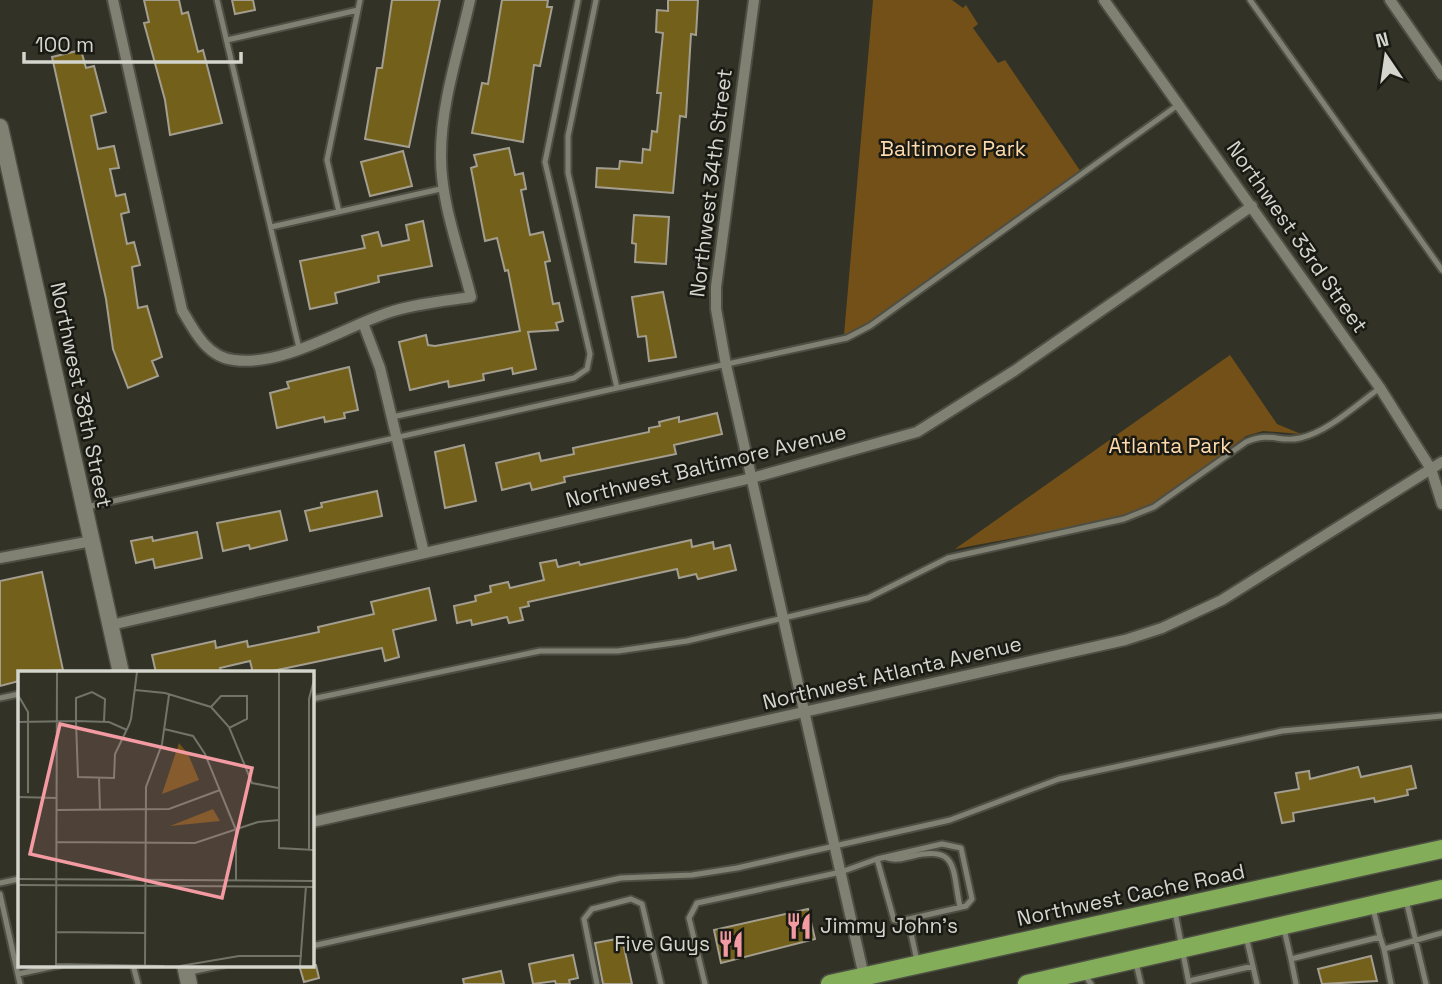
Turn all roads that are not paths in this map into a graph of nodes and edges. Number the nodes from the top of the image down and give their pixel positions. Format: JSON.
{"nodes":[{"id":1,"x":113,"y":0,"type":"edge"},
{"id":2,"x":217,"y":0,"type":"edge"},
{"id":3,"x":360,"y":0,"type":"edge"},
{"id":4,"x":470,"y":0,"type":"edge"},
{"id":5,"x":578,"y":0,"type":"edge"},
{"id":6,"x":596,"y":0,"type":"edge"},
{"id":7,"x":754,"y":0,"type":"edge"},
{"id":8,"x":1104,"y":0,"type":"edge"},
{"id":9,"x":1250,"y":0,"type":"edge"},
{"id":10,"x":1390,"y":0,"type":"edge"},
{"id":11,"x":358,"y":10,"type":"junction"},
{"id":12,"x":227,"y":40,"type":"junction"},
{"id":13,"x":1442,"y":75,"type":"edge"},
{"id":14,"x":1179,"y":104,"type":"junction"},
{"id":15,"x":0,"y":127,"type":"edge"},
{"id":16,"x":444,"y":188,"type":"junction"},
{"id":17,"x":1252,"y":206,"type":"junction"},
{"id":18,"x":339,"y":212,"type":"junction"},
{"id":19,"x":271,"y":227,"type":"junction"},
{"id":20,"x":1442,"y":270,"type":"edge"},
{"id":21,"x":363,"y":323,"type":"junction"},
{"id":22,"x":299,"y":348,"type":"junction"},
{"id":23,"x":726,"y":365,"type":"junction"},
{"id":24,"x":617,"y":388,"type":"junction"},
{"id":25,"x":1380,"y":388,"type":"junction"},
{"id":26,"x":392,"y":417,"type":"junction"},
{"id":27,"x":397,"y":438,"type":"junction"},
{"id":28,"x":1442,"y":461,"type":"edge"},
{"id":29,"x":1431,"y":469,"type":"junction"},
{"id":30,"x":752,"y":478,"type":"junction"},
{"id":31,"x":1442,"y":504,"type":"edge"},
{"id":32,"x":84,"y":507,"type":"junction"},
{"id":33,"x":92,"y":541,"type":"junction"},
{"id":34,"x":424,"y":553,"type":"junction"},
{"id":35,"x":0,"y":558,"type":"edge"},
{"id":36,"x":783,"y":620,"type":"junction"},
{"id":37,"x":111,"y":625,"type":"junction"},
{"id":38,"x":119,"y":671,"type":"edge"},
{"id":39,"x":18,"y":694,"type":"edge"},
{"id":40,"x":0,"y":698,"type":"edge"},
{"id":41,"x":313,"y":699,"type":"edge"},
{"id":42,"x":804,"y":712,"type":"junction"},
{"id":43,"x":1442,"y":716,"type":"edge"},
{"id":44,"x":313,"y":822,"type":"edge"},
{"id":45,"x":834,"y":845,"type":"junction"},
{"id":46,"x":1442,"y":849,"type":"edge"},
{"id":47,"x":885,"y":857,"type":"junction"},
{"id":48,"x":877,"y":859,"type":"junction"},
{"id":49,"x":841,"y":872,"type":"junction"},
{"id":50,"x":18,"y":879,"type":"edge"},
{"id":51,"x":0,"y":883,"type":"edge"},
{"id":52,"x":1442,"y":889,"type":"edge"},
{"id":53,"x":0,"y":894,"type":"edge"},
{"id":54,"x":1405,"y":897,"type":"junction"},
{"id":55,"x":1373,"y":906,"type":"junction"},
{"id":56,"x":960,"y":907,"type":"junction"},
{"id":57,"x":1174,"y":909,"type":"junction"},
{"id":58,"x":908,"y":919,"type":"junction"},
{"id":59,"x":1284,"y":926,"type":"junction"},
{"id":60,"x":1442,"y":933,"type":"edge"},
{"id":61,"x":1246,"y":935,"type":"junction"},
{"id":62,"x":1380,"y":937,"type":"junction"},
{"id":63,"x":1416,"y":939,"type":"junction"},
{"id":64,"x":313,"y":946,"type":"edge"},
{"id":65,"x":1182,"y":949,"type":"junction"},
{"id":66,"x":1384,"y":949,"type":"junction"},
{"id":67,"x":1291,"y":959,"type":"junction"},
{"id":68,"x":1136,"y":961,"type":"junction"},
{"id":69,"x":918,"y":965,"type":"junction"},
{"id":70,"x":1253,"y":966,"type":"junction"},
{"id":71,"x":51,"y":967,"type":"edge"},
{"id":72,"x":134,"y":967,"type":"edge"},
{"id":73,"x":216,"y":967,"type":"edge"},
{"id":74,"x":18,"y":974,"type":"junction"},
{"id":75,"x":187,"y":974,"type":"edge"},
{"id":76,"x":1086,"y":978,"type":"edge"},
{"id":77,"x":864,"y":980,"type":"edge"},
{"id":78,"x":1189,"y":982,"type":"edge"},
{"id":79,"x":1035,"y":983,"type":"edge"},
{"id":80,"x":20,"y":984,"type":"edge"},
{"id":81,"x":138,"y":984,"type":"edge"},
{"id":82,"x":597,"y":984,"type":"edge"},
{"id":83,"x":661,"y":984,"type":"edge"},
{"id":84,"x":705,"y":984,"type":"edge"},
{"id":85,"x":830,"y":984,"type":"edge"},
{"id":86,"x":1141,"y":984,"type":"edge"},
{"id":87,"x":1257,"y":984,"type":"edge"},
{"id":88,"x":1296,"y":984,"type":"edge"},
{"id":89,"x":1391,"y":984,"type":"edge"},
{"id":90,"x":1426,"y":984,"type":"edge"}],
"edges":[{"from":1,"to":22,"type":"street"},
{"from":2,"to":12,"type":"lane"},
{"from":3,"to":11,"type":"lane"},
{"from":4,"to":16,"type":"street"},
{"from":5,"to":26,"type":"lane"},
{"from":6,"to":24,"type":"lane"},
{"from":7,"to":23,"type":"street","name":"Northwest 34th Street"},
{"from":8,"to":14,"type":"street","name":"Northwest 33rd Street"},
{"from":9,"to":20,"type":"lane"},
{"from":10,"to":13,"type":"street"},
{"from":11,"to":12,"type":"lane"},
{"from":11,"to":18,"type":"lane"},
{"from":12,"to":19,"type":"lane"},
{"from":14,"to":17,"type":"street","name":"Northwest 33rd Street"},
{"from":14,"to":23,"type":"lane"},
{"from":15,"to":32,"type":"main road","name":"Northwest 38th Street"},
{"from":16,"to":18,"type":"lane"},
{"from":16,"to":21,"type":"street"},
{"from":17,"to":25,"type":"street","name":"Northwest 33rd Street"},
{"from":17,"to":30,"type":"street","name":"Northwest Baltimore Avenue"},
{"from":18,"to":19,"type":"lane"},
{"from":19,"to":22,"type":"lane"},
{"from":21,"to":22,"type":"street"},
{"from":21,"to":26,"type":"street"},
{"from":23,"to":24,"type":"lane"},
{"from":23,"to":30,"type":"street","name":"Northwest 34th Street"},
{"from":24,"to":27,"type":"lane"},
{"from":25,"to":29,"type":"street","name":"Northwest 33rd Street"},
{"from":25,"to":36,"type":"lane"},
{"from":26,"to":27,"type":"street"},
{"from":27,"to":32,"type":"lane"},
{"from":27,"to":34,"type":"street"},
{"from":28,"to":29,"type":"street","name":"Northwest Atlanta Avenue"},
{"from":29,"to":31,"type":"street","name":"Northwest 33rd Street"},
{"from":29,"to":42,"type":"street","name":"Northwest Atlanta Avenue"},
{"from":30,"to":34,"type":"street","name":"Northwest Baltimore Avenue"},
{"from":30,"to":36,"type":"street","name":"Northwest 34th Street"},
{"from":32,"to":33,"type":"main road","name":"Northwest 38th Street"},
{"from":33,"to":35,"type":"street"},
{"from":33,"to":37,"type":"main road","name":"Northwest 38th Street"},
{"from":34,"to":37,"type":"street","name":"Northwest Baltimore Avenue"},
{"from":36,"to":41,"type":"lane"},
{"from":36,"to":42,"type":"street","name":"Northwest 34th Street"},
{"from":37,"to":38,"type":"main road","name":"Northwest 38th Street"},
{"from":39,"to":40,"type":"lane"},
{"from":42,"to":44,"type":"street","name":"Northwest Atlanta Avenue"},
{"from":42,"to":45,"type":"street","name":"Northwest 34th Street"},
{"from":43,"to":45,"type":"lane"},
{"from":45,"to":49,"type":"street","name":"Northwest 34th Street"},
{"from":45,"to":64,"type":"lane"},
{"from":46,"to":57,"type":"main road","name":"Northwest Cache Road"},
{"from":47,"to":48,"type":"lane"},
{"from":47,"to":56,"type":"lane"},
{"from":47,"to":56,"type":"lane"},
{"from":48,"to":49,"type":"lane"},
{"from":48,"to":58,"type":"lane"},
{"from":49,"to":77,"type":"street","name":"Northwest 34th Street"},
{"from":49,"to":84,"type":"lane"},
{"from":50,"to":51,"type":"lane"},
{"from":52,"to":54,"type":"main road"},
{"from":53,"to":74,"type":"lane"},
{"from":54,"to":55,"type":"main road"},
{"from":54,"to":63,"type":"lane"},
{"from":55,"to":59,"type":"main road"},
{"from":55,"to":62,"type":"lane"},
{"from":56,"to":58,"type":"lane"},
{"from":57,"to":65,"type":"lane"},
{"from":57,"to":69,"type":"main road","name":"Northwest Cache Road"},
{"from":58,"to":69,"type":"lane"},
{"from":59,"to":61,"type":"main road"},
{"from":59,"to":67,"type":"lane"},
{"from":60,"to":63,"type":"lane"},
{"from":61,"to":65,"type":"main road"},
{"from":61,"to":70,"type":"lane"},
{"from":62,"to":66,"type":"lane"},
{"from":62,"to":67,"type":"lane"},
{"from":63,"to":66,"type":"lane"},
{"from":63,"to":90,"type":"lane"},
{"from":65,"to":68,"type":"main road"},
{"from":65,"to":78,"type":"lane"},
{"from":66,"to":89,"type":"lane"},
{"from":67,"to":88,"type":"lane"},
{"from":68,"to":76,"type":"main road"},
{"from":68,"to":86,"type":"lane"},
{"from":69,"to":77,"type":"main road","name":"Northwest Cache Road"},
{"from":70,"to":78,"type":"lane"},
{"from":70,"to":87,"type":"lane"},
{"from":71,"to":74,"type":"lane"},
{"from":72,"to":81,"type":"lane"},
{"from":73,"to":75,"type":"lane"},
{"from":74,"to":80,"type":"lane"},
{"from":76,"to":79,"type":"main road"},
{"from":77,"to":85,"type":"main road","name":"Northwest Cache Road"},
{"from":82,"to":83,"type":"lane"}]}
